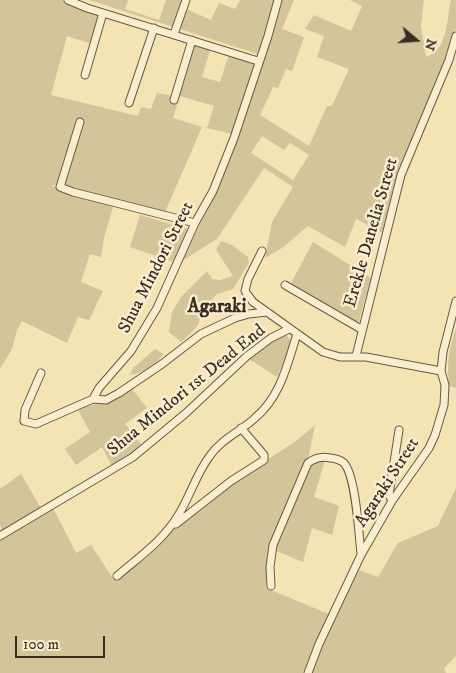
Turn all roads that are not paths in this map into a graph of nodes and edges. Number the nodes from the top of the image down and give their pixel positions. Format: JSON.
{"nodes":[{"id":1,"x":68,"y":0,"type":"edge"},
{"id":2,"x":88,"y":0,"type":"edge"},
{"id":3,"x":186,"y":0,"type":"edge"},
{"id":4,"x":278,"y":0,"type":"edge"},
{"id":5,"x":81,"y":6,"type":"junction"},
{"id":6,"x":103,"y":12,"type":"junction"},
{"id":7,"x":154,"y":28,"type":"junction"},
{"id":8,"x":174,"y":34,"type":"junction"},
{"id":9,"x":456,"y":36,"type":"edge"},
{"id":10,"x":192,"y":40,"type":"junction"},
{"id":11,"x":258,"y":61,"type":"junction"},
{"id":12,"x":85,"y":75,"type":"dead end"},
{"id":13,"x":174,"y":100,"type":"dead end"},
{"id":14,"x":130,"y":103,"type":"dead end"},
{"id":15,"x":80,"y":122,"type":"dead end"},
{"id":16,"x":195,"y":224,"type":"junction"},
{"id":17,"x":262,"y":251,"type":"dead end"},
{"id":18,"x":285,"y":284,"type":"dead end"},
{"id":19,"x":456,"y":301,"type":"edge"},
{"id":20,"x":267,"y":312,"type":"junction"},
{"id":21,"x":289,"y":329,"type":"junction"},
{"id":22,"x":361,"y":329,"type":"junction"},
{"id":23,"x":297,"y":334,"type":"junction"},
{"id":24,"x":356,"y":356,"type":"junction"},
{"id":25,"x":441,"y":371,"type":"junction"},
{"id":26,"x":41,"y":373,"type":"dead end"},
{"id":27,"x":92,"y":399,"type":"junction"},
{"id":28,"x":241,"y":428,"type":"junction"},
{"id":29,"x":399,"y":430,"type":"dead end"},
{"id":30,"x":392,"y":501,"type":"junction"},
{"id":31,"x":170,"y":529,"type":"junction"},
{"id":32,"x":0,"y":536,"type":"edge"},
{"id":33,"x":361,"y":555,"type":"junction"},
{"id":34,"x":117,"y":576,"type":"dead end"},
{"id":35,"x":271,"y":586,"type":"dead end"},
{"id":36,"x":308,"y":673,"type":"edge"}],
"edges":[{"from":1,"to":5,"type":"street"},
{"from":2,"to":5,"type":"street"},
{"from":3,"to":8,"type":"street"},
{"from":4,"to":11,"type":"street","name":"Shua Mindori Street"},
{"from":5,"to":6,"type":"street"},
{"from":6,"to":7,"type":"street"},
{"from":6,"to":12,"type":"street"},
{"from":7,"to":8,"type":"street"},
{"from":7,"to":14,"type":"street"},
{"from":8,"to":10,"type":"street"},
{"from":9,"to":22,"type":"street","name":"Erekle Danelia Street"},
{"from":10,"to":11,"type":"street"},
{"from":10,"to":13,"type":"street"},
{"from":11,"to":16,"type":"street","name":"Shua Mindori Street"},
{"from":15,"to":16,"type":"street"},
{"from":16,"to":27,"type":"street","name":"Shua Mindori Street"},
{"from":17,"to":20,"type":"street"},
{"from":18,"to":22,"type":"street"},
{"from":19,"to":25,"type":"street","name":"Agaraki Street"},
{"from":20,"to":21,"type":"street"},
{"from":20,"to":27,"type":"street"},
{"from":21,"to":23,"type":"street"},
{"from":21,"to":32,"type":"street","name":"Shua Mindori 1st Dead End"},
{"from":22,"to":24,"type":"street","name":"Erekle Danelia Street"},
{"from":23,"to":24,"type":"street"},
{"from":23,"to":28,"type":"street"},
{"from":24,"to":25,"type":"street"},
{"from":25,"to":30,"type":"street","name":"Agaraki Street"},
{"from":26,"to":27,"type":"street"},
{"from":28,"to":31,"type":"street"},
{"from":28,"to":31,"type":"street"},
{"from":29,"to":30,"type":"street"},
{"from":30,"to":33,"type":"street","name":"Agaraki Street"},
{"from":31,"to":34,"type":"street"},
{"from":33,"to":35,"type":"street"},
{"from":33,"to":36,"type":"street","name":"Agaraki Street"}]}
